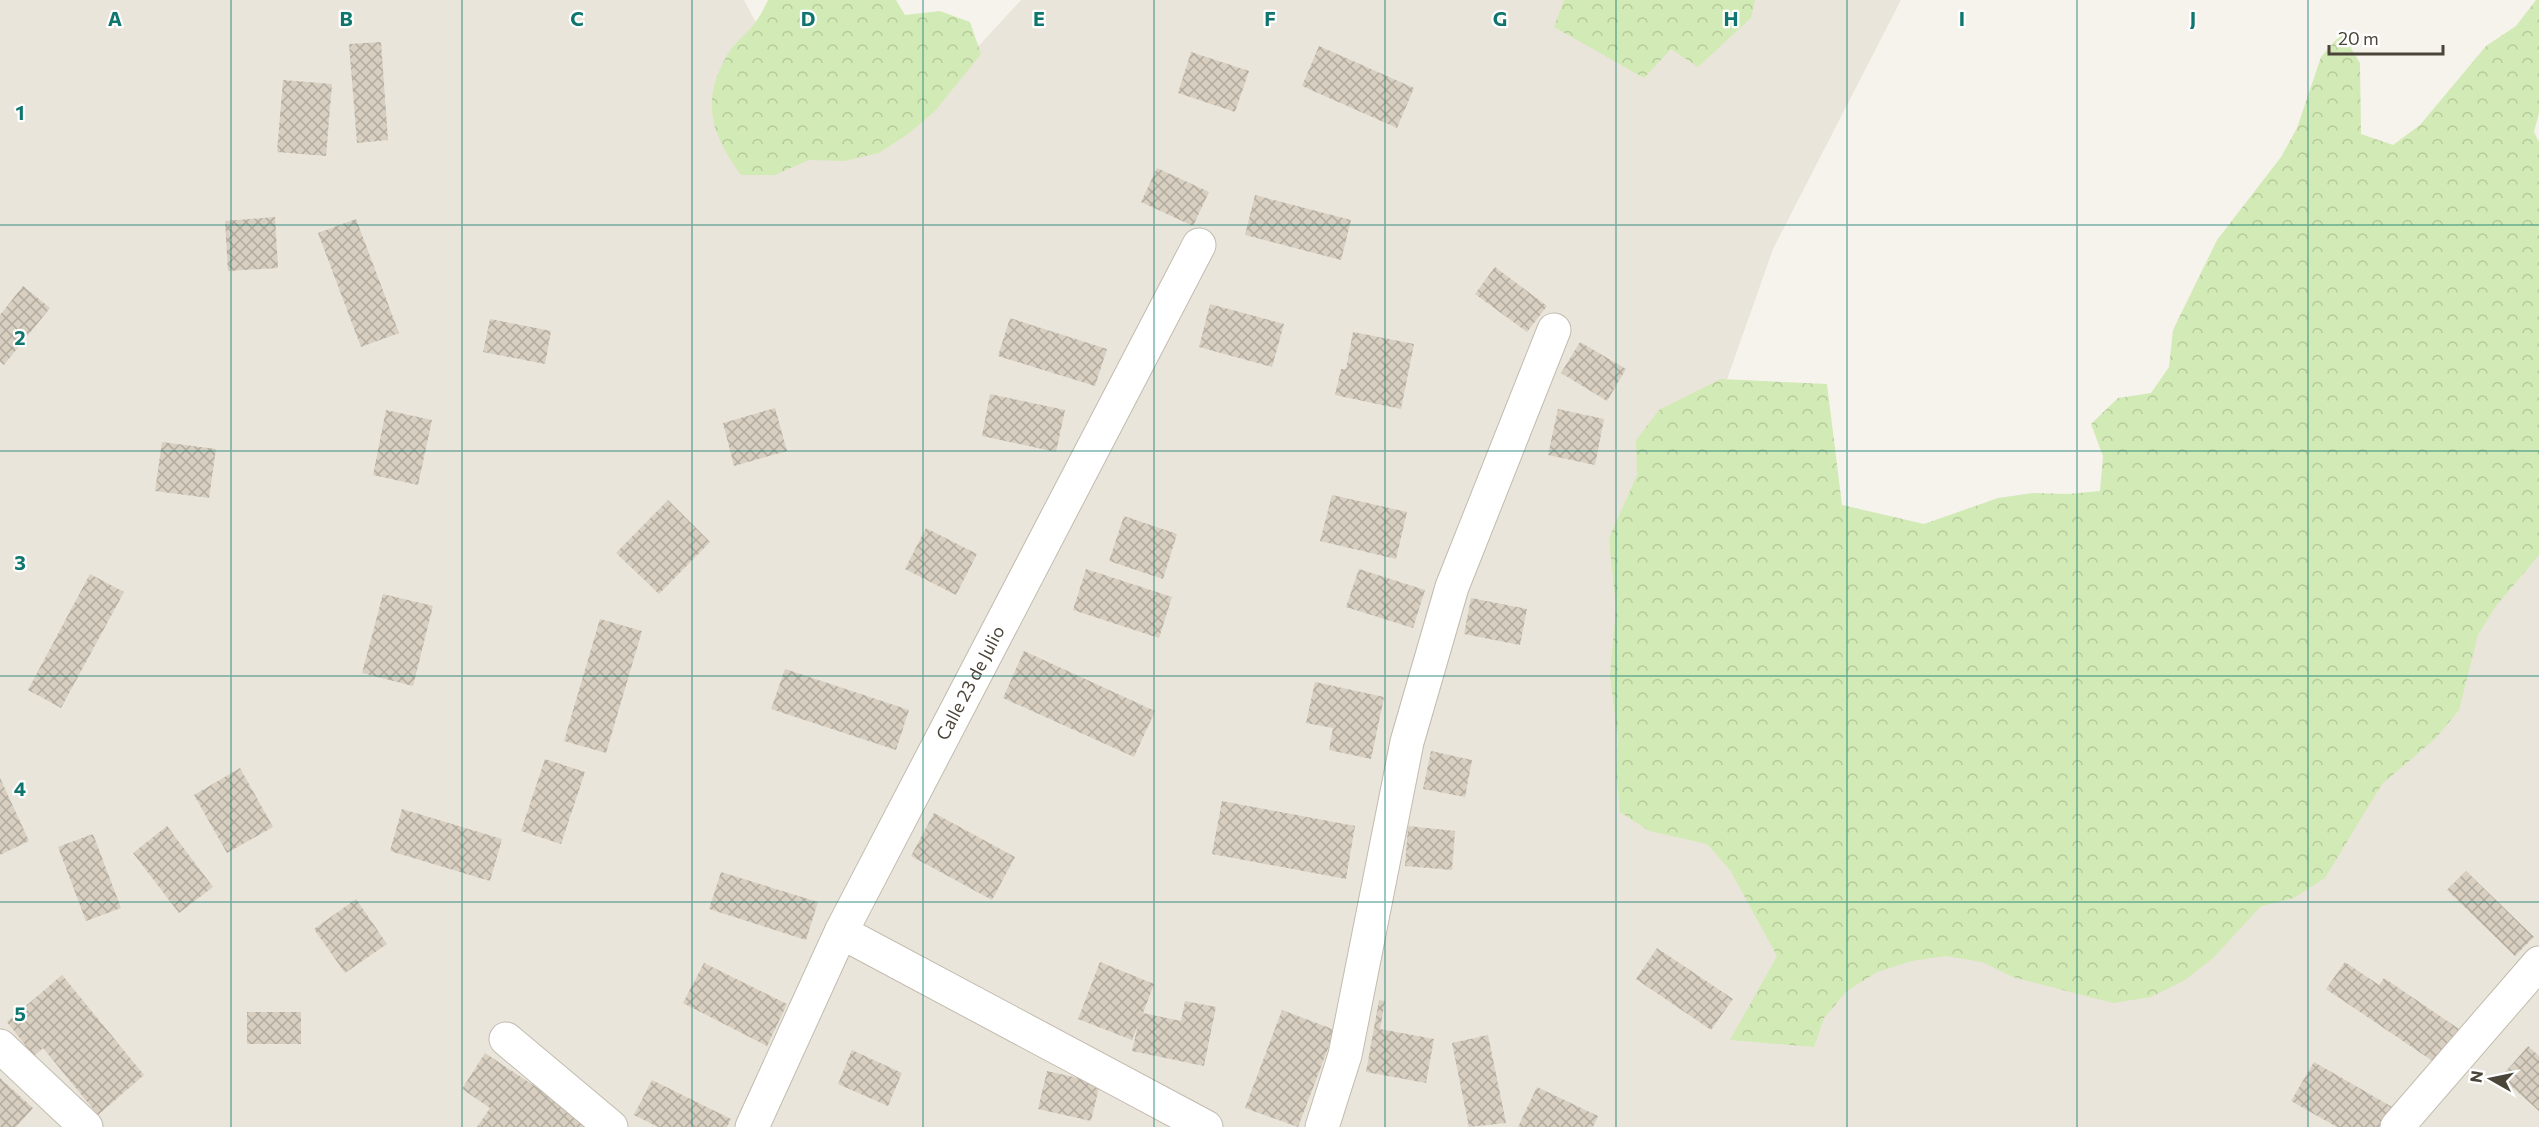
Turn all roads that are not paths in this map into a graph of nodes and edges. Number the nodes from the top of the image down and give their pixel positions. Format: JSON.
{"nodes":[{"id":1,"x":1199,"y":245,"type":"dead end"},
{"id":2,"x":1554,"y":330,"type":"dead end"},
{"id":3,"x":841,"y":932,"type":"junction"},
{"id":4,"x":2539,"y":963,"type":"edge"},
{"id":5,"x":506,"y":1039,"type":"dead end"},
{"id":6,"x":0,"y":1046,"type":"edge"},
{"id":7,"x":86,"y":1127,"type":"edge"},
{"id":8,"x":611,"y":1127,"type":"edge"},
{"id":9,"x":752,"y":1127,"type":"edge"},
{"id":10,"x":1206,"y":1127,"type":"edge"},
{"id":11,"x":1322,"y":1127,"type":"edge"},
{"id":12,"x":2397,"y":1127,"type":"edge"}],
"edges":[{"from":1,"to":3,"type":"street","name":"Calle 23 de Julio"},
{"from":2,"to":11,"type":"street"},
{"from":3,"to":9,"type":"street","name":"Calle 23 de Julio"},
{"from":3,"to":10,"type":"street"},
{"from":4,"to":12,"type":"street"},
{"from":5,"to":8,"type":"street"},
{"from":6,"to":7,"type":"street"}]}
